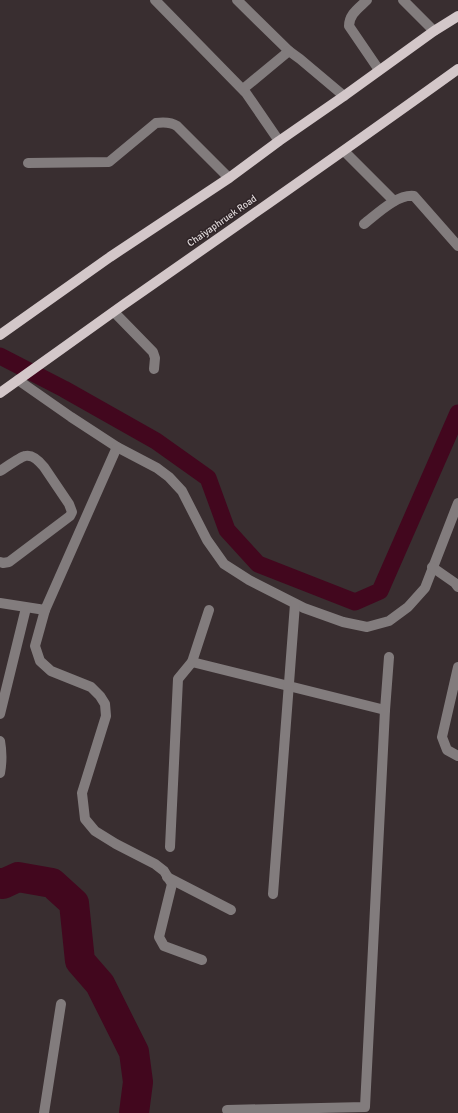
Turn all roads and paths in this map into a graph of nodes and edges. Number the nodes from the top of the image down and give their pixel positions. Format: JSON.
{"nodes":[{"id":1,"x":156,"y":0,"type":"edge"},
{"id":2,"x":237,"y":0,"type":"edge"},
{"id":3,"x":367,"y":0,"type":"edge"},
{"id":4,"x":403,"y":0,"type":"edge"},
{"id":5,"x":458,"y":16,"type":"edge"},
{"id":6,"x":434,"y":31,"type":"junction"},
{"id":7,"x":288,"y":51,"type":"junction"},
{"id":8,"x":458,"y":68,"type":"edge"},
{"id":9,"x":379,"y":70,"type":"junction"},
{"id":10,"x":243,"y":89,"type":"junction"},
{"id":11,"x":344,"y":96,"type":"junction"},
{"id":12,"x":279,"y":141,"type":"junction"},
{"id":13,"x":344,"y":151,"type":"junction"},
{"id":14,"x":28,"y":163,"type":"dead end"},
{"id":15,"x":229,"y":178,"type":"junction"},
{"id":16,"x":394,"y":202,"type":"junction"},
{"id":17,"x":364,"y":224,"type":"dead end"},
{"id":18,"x":458,"y":246,"type":"edge"},
{"id":19,"x":114,"y":312,"type":"junction"},
{"id":20,"x":3,"y":333,"type":"edge"},
{"id":21,"x":154,"y":368,"type":"dead end"},
{"id":22,"x":18,"y":380,"type":"junction"},
{"id":23,"x":0,"y":393,"type":"edge"},
{"id":24,"x":117,"y":447,"type":"junction"},
{"id":25,"x":0,"y":471,"type":"edge"},
{"id":26,"x":458,"y":503,"type":"edge"},
{"id":27,"x":0,"y":562,"type":"edge"},
{"id":28,"x":432,"y":567,"type":"junction"},
{"id":29,"x":458,"y":587,"type":"edge"},
{"id":30,"x":0,"y":604,"type":"edge"},
{"id":31,"x":295,"y":604,"type":"junction"},
{"id":32,"x":26,"y":608,"type":"junction"},
{"id":33,"x":45,"y":610,"type":"junction"},
{"id":34,"x":209,"y":610,"type":"dead end"},
{"id":35,"x":388,"y":657,"type":"dead end"},
{"id":36,"x":192,"y":662,"type":"junction"},
{"id":37,"x":458,"y":669,"type":"edge"},
{"id":38,"x":289,"y":686,"type":"junction"},
{"id":39,"x":385,"y":710,"type":"junction"},
{"id":40,"x":0,"y":714,"type":"edge"},
{"id":41,"x":0,"y":741,"type":"edge"},
{"id":42,"x":458,"y":756,"type":"edge"},
{"id":43,"x":0,"y":773,"type":"edge"},
{"id":44,"x":170,"y":847,"type":"dead end"},
{"id":45,"x":167,"y":877,"type":"junction"},
{"id":46,"x":273,"y":894,"type":"dead end"},
{"id":47,"x":231,"y":910,"type":"dead end"},
{"id":48,"x":202,"y":960,"type":"dead end"},
{"id":49,"x":61,"y":1004,"type":"dead end"},
{"id":50,"x":227,"y":1110,"type":"dead end"},
{"id":51,"x":44,"y":1113,"type":"edge"}],
"edges":[{"from":1,"to":10,"type":"street"},
{"from":2,"to":7,"type":"street"},
{"from":3,"to":9,"type":"street"},
{"from":4,"to":6,"type":"street"},
{"from":5,"to":6,"type":"main road"},
{"from":6,"to":9,"type":"main road"},
{"from":7,"to":10,"type":"street"},
{"from":7,"to":11,"type":"street"},
{"from":8,"to":13,"type":"main road","name":"Chaiyaphruek Road"},
{"from":9,"to":11,"type":"main road"},
{"from":10,"to":12,"type":"street"},
{"from":11,"to":12,"type":"main road"},
{"from":12,"to":15,"type":"main road"},
{"from":13,"to":16,"type":"street"},
{"from":13,"to":19,"type":"main road","name":"Chaiyaphruek Road"},
{"from":14,"to":15,"type":"street"},
{"from":15,"to":20,"type":"main road"},
{"from":16,"to":17,"type":"street"},
{"from":16,"to":18,"type":"street"},
{"from":19,"to":21,"type":"street"},
{"from":19,"to":22,"type":"main road","name":"Chaiyaphruek Road"},
{"from":22,"to":23,"type":"main road","name":"Chaiyaphruek Road"},
{"from":22,"to":24,"type":"street"},
{"from":24,"to":31,"type":"street"},
{"from":24,"to":33,"type":"street"},
{"from":25,"to":27,"type":"street"},
{"from":26,"to":28,"type":"street"},
{"from":28,"to":29,"type":"street"},
{"from":28,"to":31,"type":"street"},
{"from":30,"to":32,"type":"street"},
{"from":31,"to":38,"type":"street"},
{"from":32,"to":33,"type":"street"},
{"from":32,"to":40,"type":"street"},
{"from":33,"to":45,"type":"street"},
{"from":34,"to":36,"type":"street"},
{"from":35,"to":39,"type":"street"},
{"from":36,"to":38,"type":"street"},
{"from":36,"to":44,"type":"street"},
{"from":37,"to":42,"type":"street"},
{"from":38,"to":39,"type":"street"},
{"from":38,"to":46,"type":"street"},
{"from":39,"to":50,"type":"street"},
{"from":41,"to":43,"type":"street"},
{"from":45,"to":47,"type":"street"},
{"from":45,"to":48,"type":"street"},
{"from":49,"to":51,"type":"street"}]}
